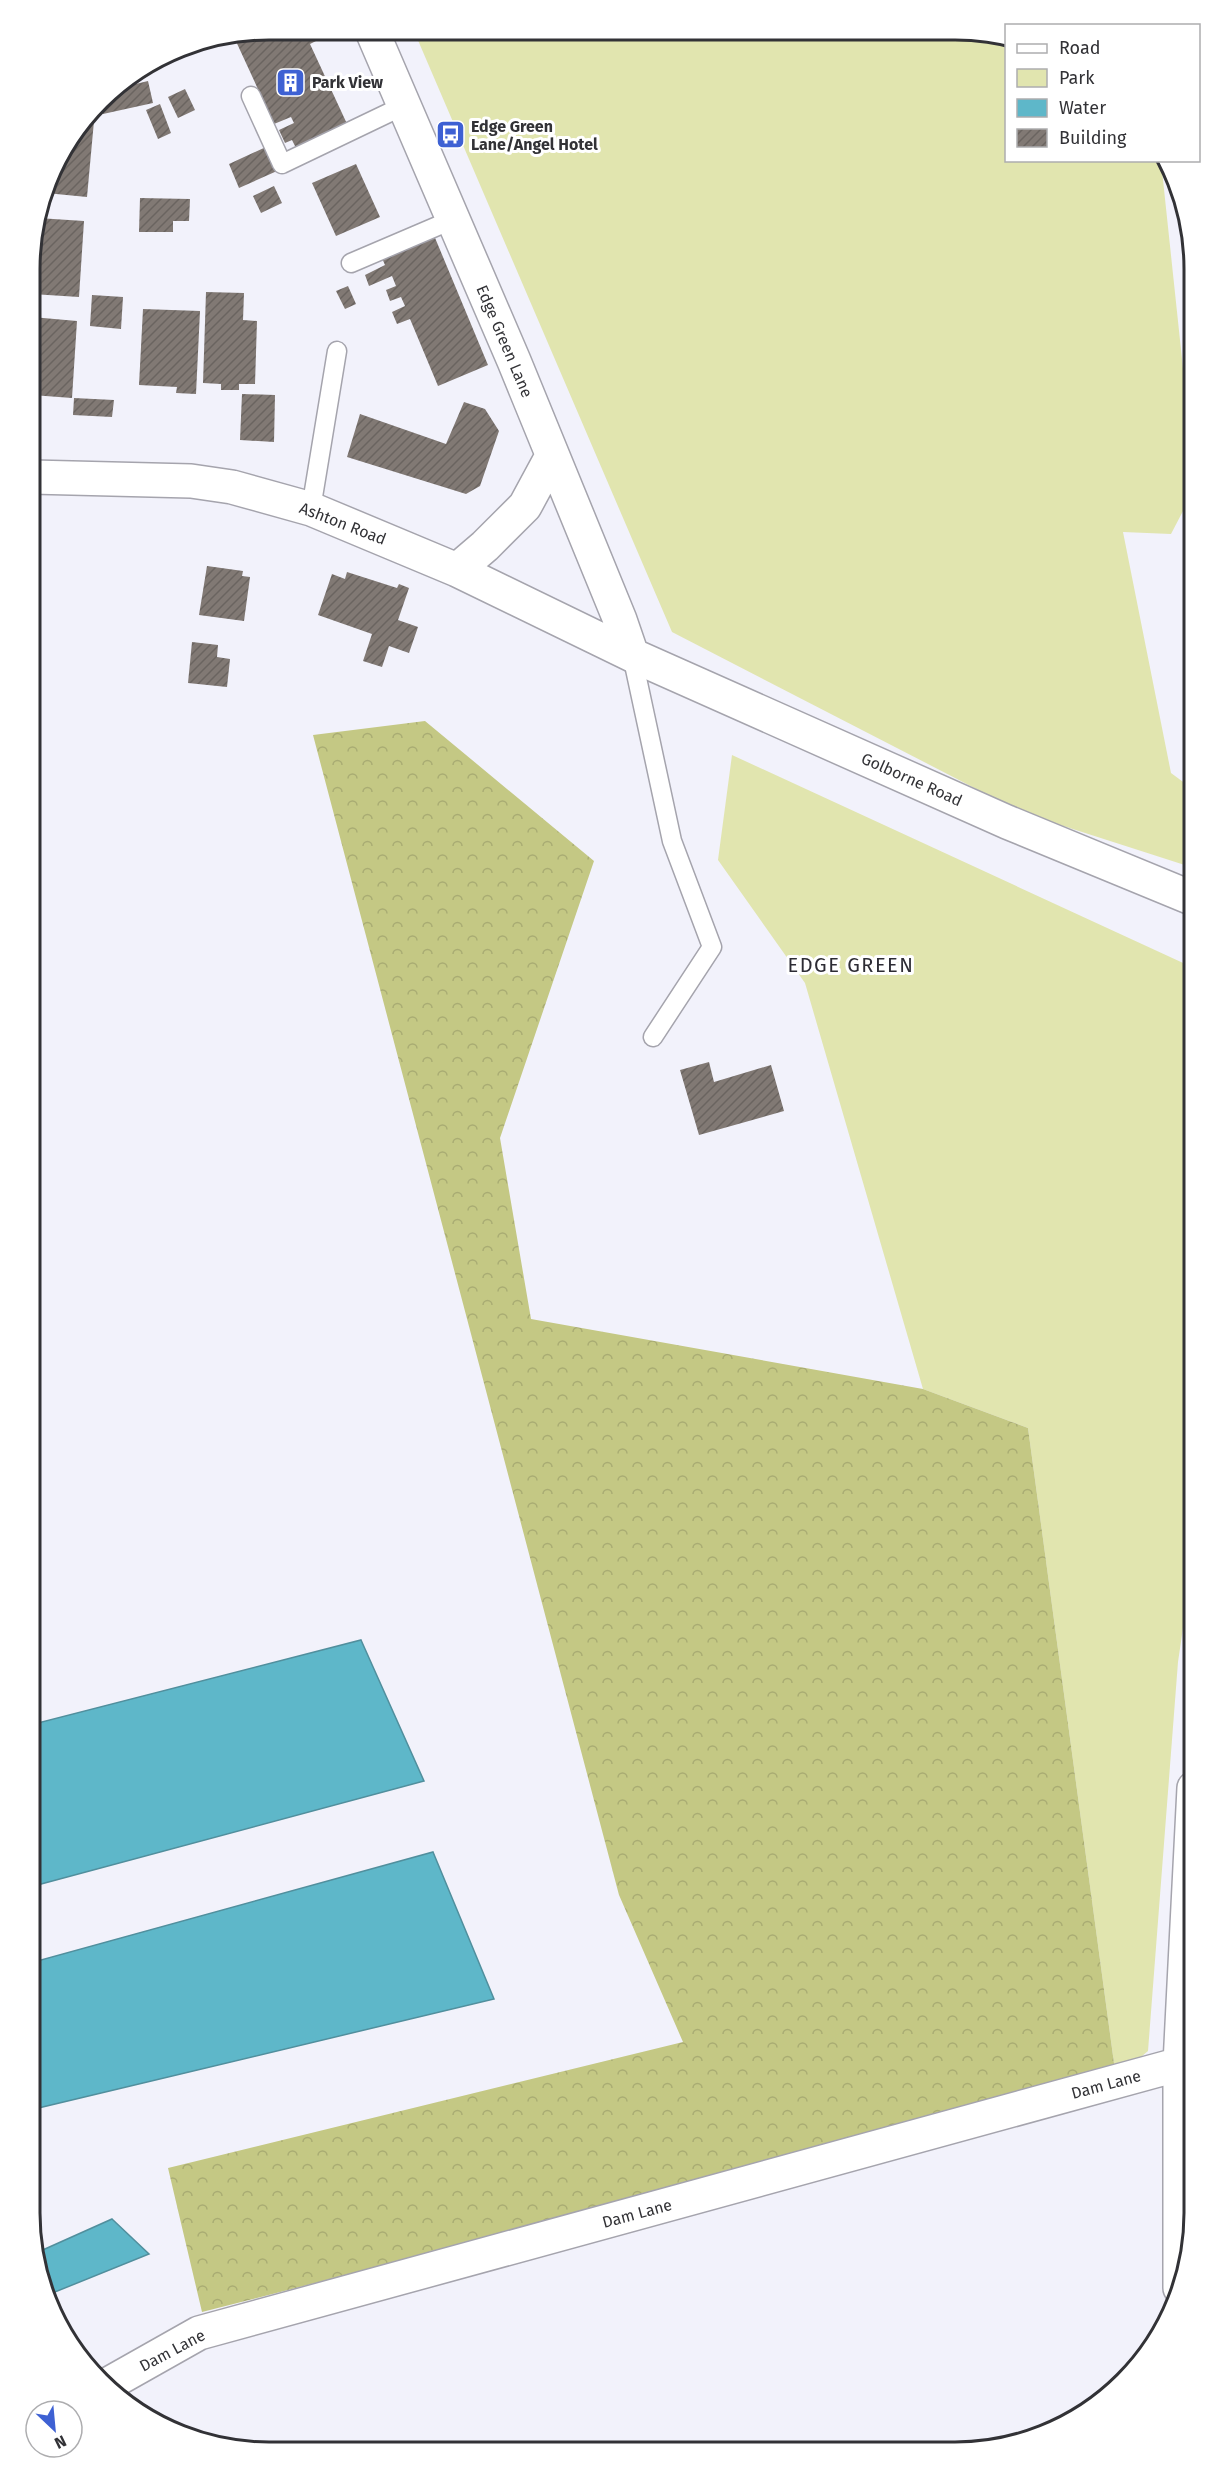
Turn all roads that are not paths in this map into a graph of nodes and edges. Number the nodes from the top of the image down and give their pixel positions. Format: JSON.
{"nodes":[{"id":1,"x":376,"y":40,"type":"edge"},
{"id":2,"x":251,"y":96,"type":"dead end"},
{"id":3,"x":403,"y":106,"type":"junction"},
{"id":4,"x":454,"y":219,"type":"junction"},
{"id":5,"x":351,"y":263,"type":"dead end"},
{"id":6,"x":337,"y":351,"type":"dead end"},
{"id":7,"x":552,"y":456,"type":"junction"},
{"id":8,"x":40,"y":477,"type":"edge"},
{"id":9,"x":311,"y":509,"type":"junction"},
{"id":10,"x":458,"y":570,"type":"junction"},
{"id":11,"x":632,"y":655,"type":"junction"},
{"id":12,"x":1184,"y":895,"type":"edge"},
{"id":13,"x":653,"y":1037,"type":"dead end"},
{"id":14,"x":1184,"y":1985,"type":"edge"},
{"id":15,"x":1180,"y":2064,"type":"junction"},
{"id":16,"x":1180,"y":2253,"type":"edge"},
{"id":17,"x":113,"y":2381,"type":"edge"}],
"edges":[{"from":1,"to":3,"type":"street","name":"Edge Green Lane"},
{"from":2,"to":3,"type":"lane"},
{"from":3,"to":4,"type":"street","name":"Edge Green Lane"},
{"from":4,"to":5,"type":"lane"},
{"from":4,"to":7,"type":"street","name":"Edge Green Lane"},
{"from":6,"to":9,"type":"lane"},
{"from":7,"to":10,"type":"street"},
{"from":7,"to":11,"type":"street","name":"Edge Green Lane"},
{"from":8,"to":9,"type":"street","name":"Ashton Road"},
{"from":9,"to":10,"type":"street","name":"Ashton Road"},
{"from":10,"to":11,"type":"street","name":"Ashton Road"},
{"from":11,"to":12,"type":"street","name":"Golborne Road"},
{"from":11,"to":13,"type":"lane"},
{"from":14,"to":15,"type":"street"},
{"from":15,"to":16,"type":"street"},
{"from":15,"to":17,"type":"street","name":"Dam Lane"}]}
